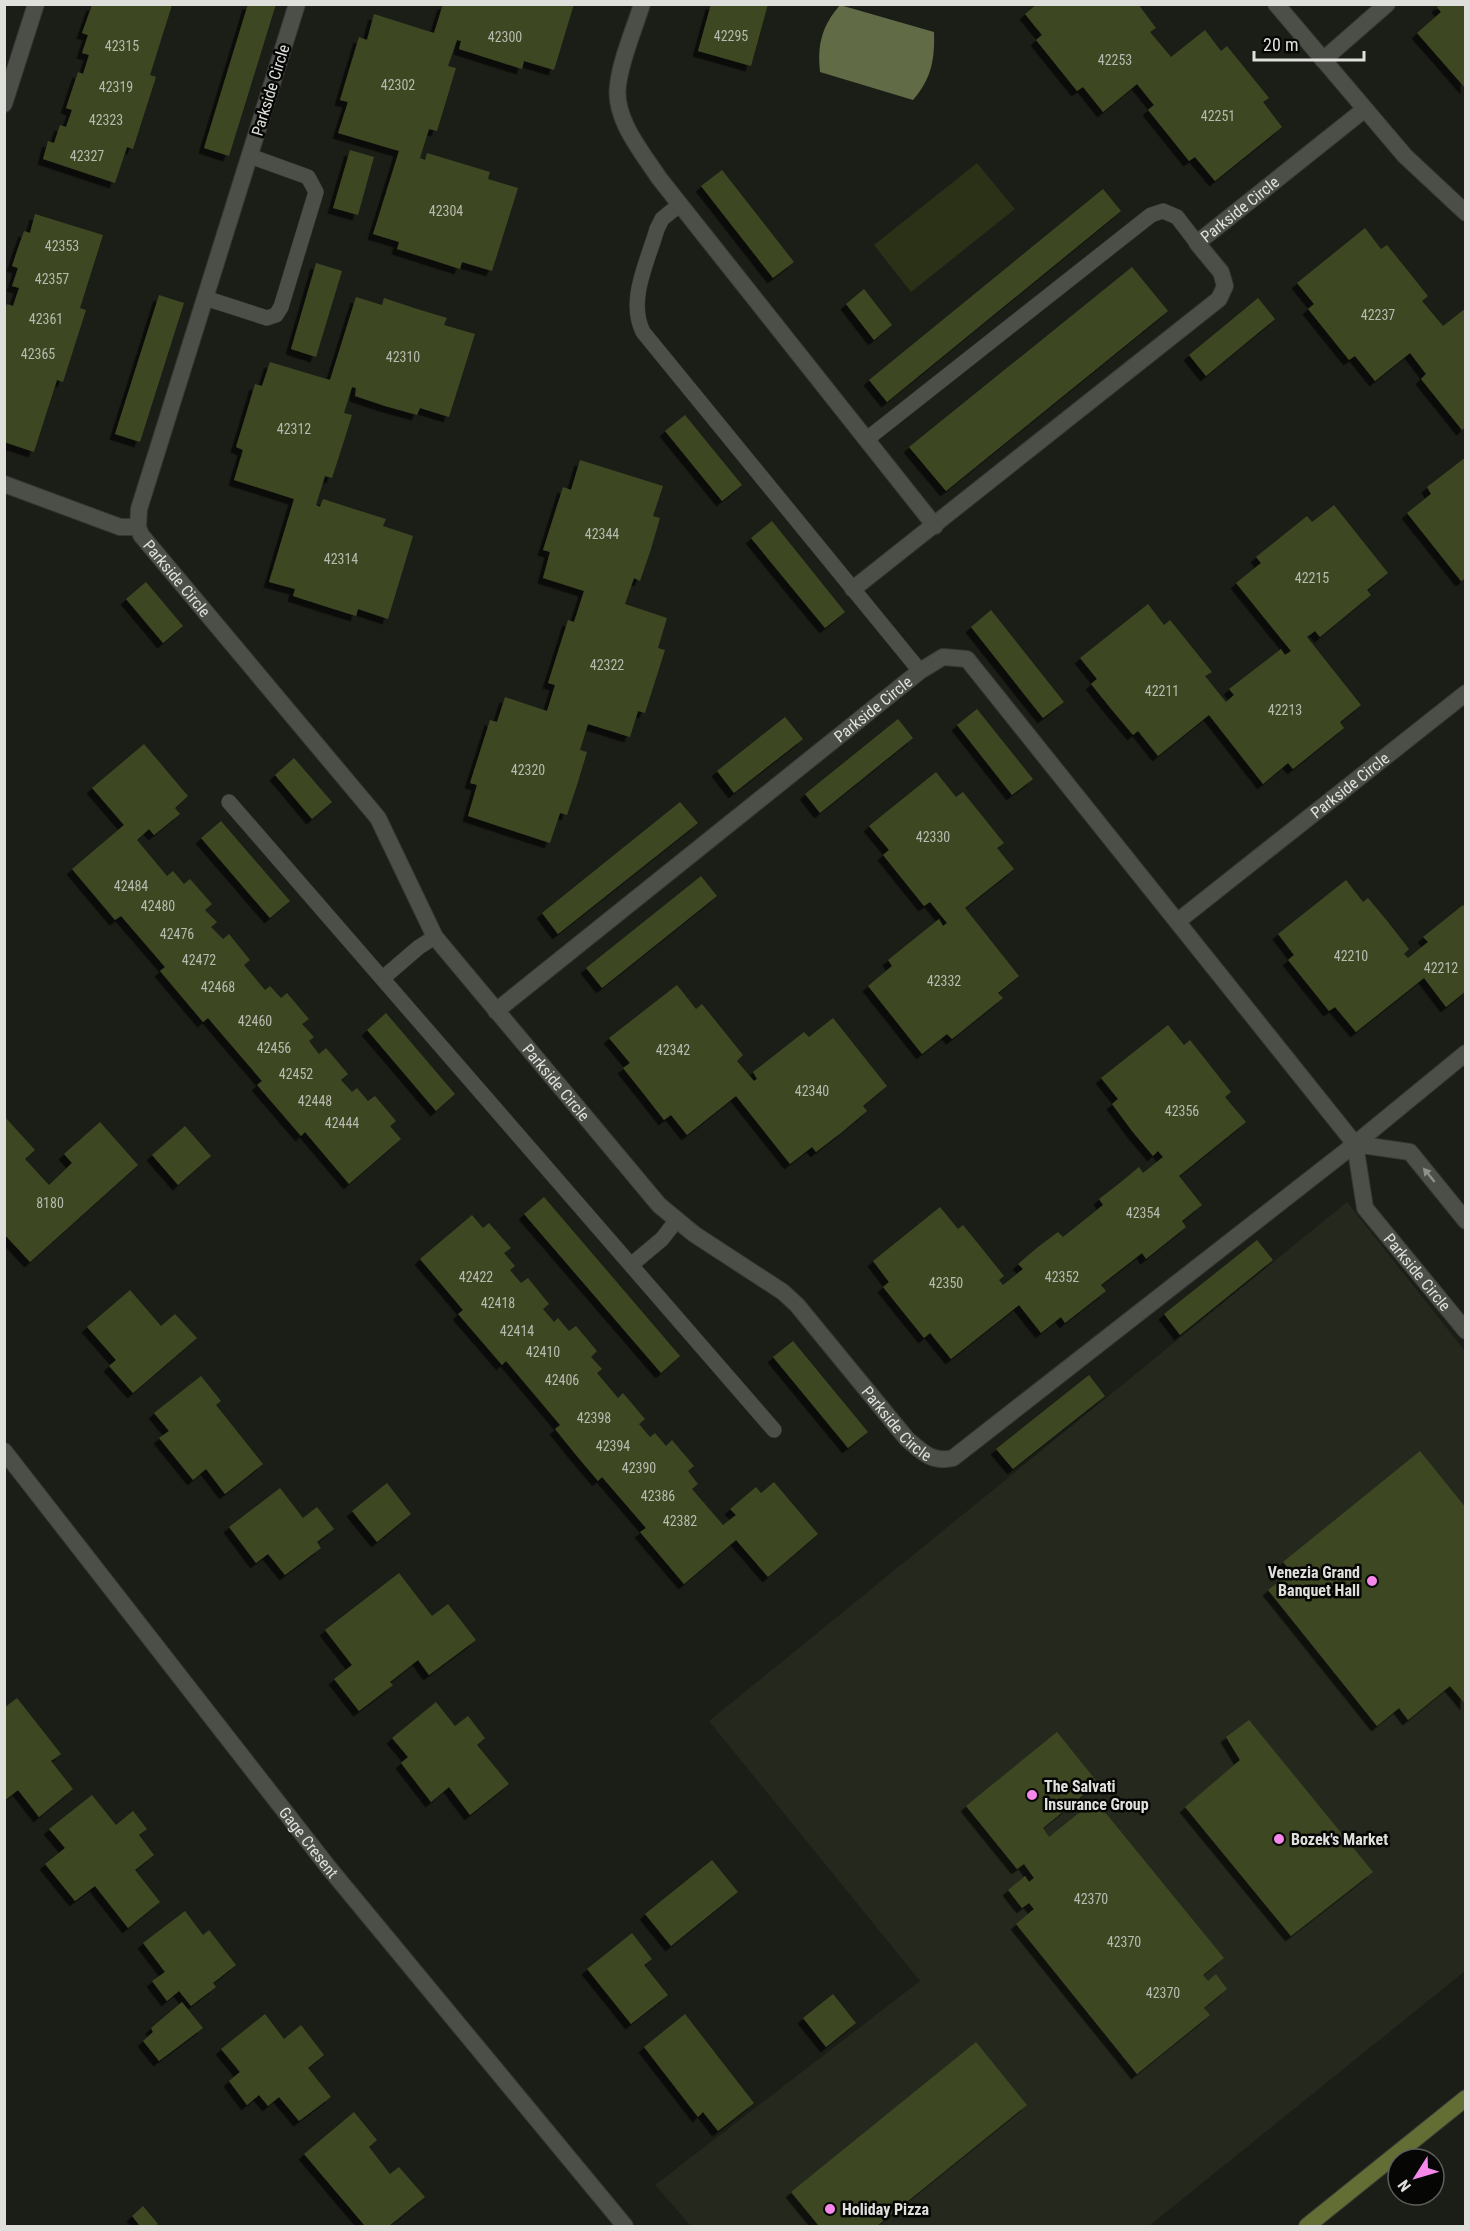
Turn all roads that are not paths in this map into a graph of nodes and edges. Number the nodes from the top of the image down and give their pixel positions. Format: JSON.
{"nodes":[{"id":1,"x":36,"y":4,"type":"edge"},
{"id":2,"x":297,"y":4,"type":"edge"},
{"id":3,"x":642,"y":4,"type":"edge"},
{"id":4,"x":1276,"y":4,"type":"edge"},
{"id":5,"x":1387,"y":4,"type":"edge"},
{"id":6,"x":1323,"y":60,"type":"junction"},
{"id":7,"x":4,"y":104,"type":"edge"},
{"id":8,"x":1365,"y":109,"type":"junction"},
{"id":9,"x":250,"y":156,"type":"junction"},
{"id":10,"x":679,"y":205,"type":"junction"},
{"id":11,"x":1466,"y":213,"type":"edge"},
{"id":12,"x":1197,"y":243,"type":"junction"},
{"id":13,"x":205,"y":298,"type":"junction"},
{"id":14,"x":867,"y":439,"type":"junction"},
{"id":15,"x":4,"y":484,"type":"edge"},
{"id":16,"x":138,"y":526,"type":"junction"},
{"id":17,"x":935,"y":526,"type":"junction"},
{"id":18,"x":853,"y":589,"type":"junction"},
{"id":19,"x":920,"y":671,"type":"junction"},
{"id":20,"x":1466,"y":693,"type":"edge"},
{"id":21,"x":229,"y":802,"type":"dead end"},
{"id":22,"x":1178,"y":921,"type":"junction"},
{"id":23,"x":435,"y":938,"type":"junction"},
{"id":24,"x":383,"y":978,"type":"junction"},
{"id":25,"x":496,"y":1011,"type":"junction"},
{"id":26,"x":1466,"y":1053,"type":"edge"},
{"id":27,"x":1355,"y":1144,"type":"junction"},
{"id":28,"x":676,"y":1221,"type":"junction"},
{"id":29,"x":1466,"y":1221,"type":"edge"},
{"id":30,"x":631,"y":1265,"type":"junction"},
{"id":31,"x":1466,"y":1331,"type":"edge"},
{"id":32,"x":774,"y":1430,"type":"dead end"},
{"id":33,"x":4,"y":1451,"type":"edge"},
{"id":34,"x":1466,"y":2098,"type":"edge"},
{"id":35,"x":625,"y":2226,"type":"edge"},
{"id":36,"x":1307,"y":2226,"type":"edge"}],
"edges":[{"from":1,"to":7,"type":"street"},
{"from":2,"to":9,"type":"street","name":"Parkside Circle"},
{"from":3,"to":10,"type":"street"},
{"from":4,"to":6,"type":"street"},
{"from":5,"to":6,"type":"street"},
{"from":6,"to":8,"type":"street"},
{"from":8,"to":11,"type":"street"},
{"from":8,"to":12,"type":"street","name":"Parkside Circle"},
{"from":9,"to":13,"type":"street","name":"Parkside Circle"},
{"from":9,"to":13,"type":"lane"},
{"from":10,"to":14,"type":"street"},
{"from":10,"to":18,"type":"lane"},
{"from":12,"to":14,"type":"lane"},
{"from":12,"to":17,"type":"street","name":"Parkside Circle"},
{"from":13,"to":16,"type":"street","name":"Parkside Circle"},
{"from":14,"to":17,"type":"street"},
{"from":15,"to":16,"type":"street"},
{"from":16,"to":23,"type":"street","name":"Parkside Circle"},
{"from":17,"to":18,"type":"street","name":"Parkside Circle"},
{"from":18,"to":19,"type":"lane"},
{"from":19,"to":22,"type":"street","name":"Parkside Circle"},
{"from":19,"to":25,"type":"street","name":"Parkside Circle"},
{"from":20,"to":22,"type":"street","name":"Parkside Circle"},
{"from":21,"to":24,"type":"lane"},
{"from":22,"to":27,"type":"street","name":"Parkside Circle"},
{"from":23,"to":24,"type":"lane"},
{"from":23,"to":25,"type":"street","name":"Parkside Circle"},
{"from":24,"to":30,"type":"lane"},
{"from":25,"to":28,"type":"street","name":"Parkside Circle"},
{"from":26,"to":27,"type":"street","name":"Parkside Circle"},
{"from":27,"to":28,"type":"street","name":"Parkside Circle"},
{"from":29,"to":27,"type":"street","one_way":true},
{"from":27,"to":31,"type":"street","name":"Parkside Circle"},
{"from":28,"to":30,"type":"lane"},
{"from":30,"to":32,"type":"lane"},
{"from":33,"to":35,"type":"street","name":"Gage Cresent"},
{"from":34,"to":36,"type":"main road"}]}
